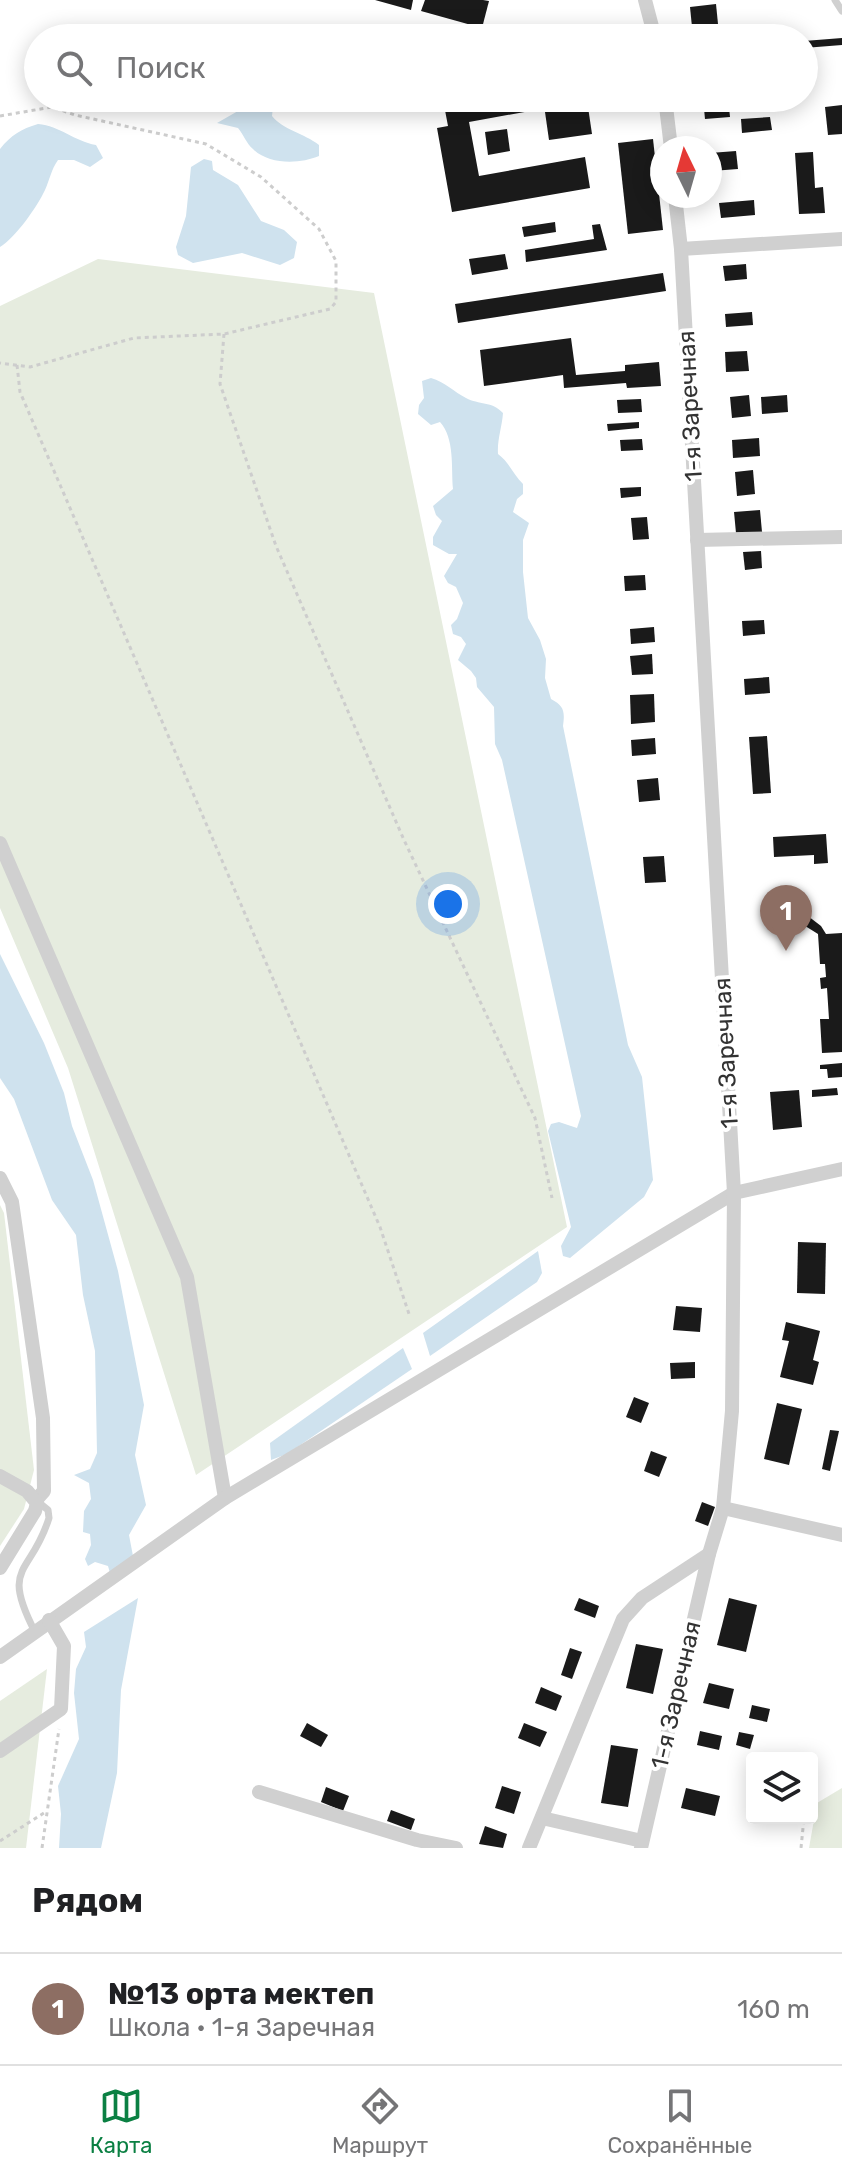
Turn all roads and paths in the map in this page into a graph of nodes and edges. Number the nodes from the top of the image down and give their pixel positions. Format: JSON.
{"nodes":[{"id":1,"x":645,"y":0,"type":"edge"},
{"id":2,"x":835,"y":0,"type":"edge"},
{"id":3,"x":842,"y":11,"type":"edge"},
{"id":4,"x":651,"y":24,"type":"edge"},
{"id":5,"x":24,"y":112,"type":"edge"},
{"id":6,"x":66,"y":112,"type":"edge"},
{"id":7,"x":667,"y":112,"type":"edge"},
{"id":8,"x":0,"y":116,"type":"edge"},
{"id":9,"x":670,"y":136,"type":"edge"},
{"id":10,"x":676,"y":208,"type":"edge"},
{"id":11,"x":842,"y":239,"type":"edge"},
{"id":12,"x":681,"y":249,"type":"junction"},
{"id":13,"x":224,"y":334,"type":"junction"},
{"id":14,"x":0,"y":363,"type":"edge"},
{"id":15,"x":17,"y":365,"type":"junction"},
{"id":16,"x":842,"y":537,"type":"edge"},
{"id":17,"x":697,"y":540,"type":"junction"},
{"id":18,"x":0,"y":843,"type":"edge"},
{"id":19,"x":842,"y":1169,"type":"edge"},
{"id":20,"x":0,"y":1178,"type":"edge"},
{"id":21,"x":734,"y":1193,"type":"junction"},
{"id":22,"x":552,"y":1198,"type":"dead end"},
{"id":23,"x":410,"y":1317,"type":"dead end"},
{"id":24,"x":0,"y":1476,"type":"edge"},
{"id":25,"x":225,"y":1498,"type":"junction"},
{"id":26,"x":36,"y":1500,"type":"junction"},
{"id":27,"x":723,"y":1508,"type":"junction"},
{"id":28,"x":842,"y":1535,"type":"edge"},
{"id":29,"x":709,"y":1554,"type":"junction"},
{"id":30,"x":0,"y":1568,"type":"edge"},
{"id":31,"x":49,"y":1620,"type":"junction"},
{"id":32,"x":35,"y":1632,"type":"junction"},
{"id":33,"x":0,"y":1657,"type":"edge"},
{"id":34,"x":61,"y":1709,"type":"junction"},
{"id":35,"x":0,"y":1751,"type":"edge"},
{"id":36,"x":259,"y":1792,"type":"dead end"},
{"id":37,"x":47,"y":1811,"type":"junction"},
{"id":38,"x":542,"y":1818,"type":"junction"},
{"id":39,"x":803,"y":1824,"type":"edge"},
{"id":40,"x":0,"y":1841,"type":"edge"},
{"id":41,"x":642,"y":1845,"type":"edge"},
{"id":42,"x":42,"y":1848,"type":"edge"},
{"id":43,"x":456,"y":1848,"type":"edge"},
{"id":44,"x":529,"y":1848,"type":"edge"},
{"id":45,"x":801,"y":1848,"type":"edge"}],
"edges":[{"from":1,"to":4,"type":"street"},
{"from":2,"to":3,"type":"lane"},
{"from":5,"to":8,"type":"path"},
{"from":6,"to":13,"type":"path"},
{"from":7,"to":9,"type":"street"},
{"from":10,"to":12,"type":"street","name":"1-я Заречная"},
{"from":11,"to":12,"type":"street"},
{"from":12,"to":17,"type":"street","name":"1-я Заречная"},
{"from":13,"to":15,"type":"path"},
{"from":13,"to":22,"type":"path"},
{"from":14,"to":15,"type":"path"},
{"from":15,"to":23,"type":"path"},
{"from":16,"to":17,"type":"street"},
{"from":17,"to":21,"type":"street","name":"1-я Заречная"},
{"from":18,"to":25,"type":"street"},
{"from":19,"to":21,"type":"street"},
{"from":20,"to":26,"type":"street"},
{"from":21,"to":25,"type":"street"},
{"from":21,"to":27,"type":"street","name":"1-я Заречная"},
{"from":24,"to":26,"type":"street"},
{"from":25,"to":31,"type":"street"},
{"from":26,"to":30,"type":"street"},
{"from":26,"to":32,"type":"lane"},
{"from":27,"to":28,"type":"street"},
{"from":27,"to":29,"type":"street","name":"1-я Заречная"},
{"from":29,"to":38,"type":"street"},
{"from":29,"to":41,"type":"street","name":"1-я Заречная"},
{"from":31,"to":32,"type":"street"},
{"from":31,"to":34,"type":"street"},
{"from":32,"to":33,"type":"street"},
{"from":34,"to":35,"type":"street"},
{"from":34,"to":37,"type":"path"},
{"from":36,"to":43,"type":"street"},
{"from":37,"to":40,"type":"path"},
{"from":37,"to":42,"type":"path"},
{"from":38,"to":41,"type":"street"},
{"from":38,"to":44,"type":"street"},
{"from":39,"to":45,"type":"path"}]}
